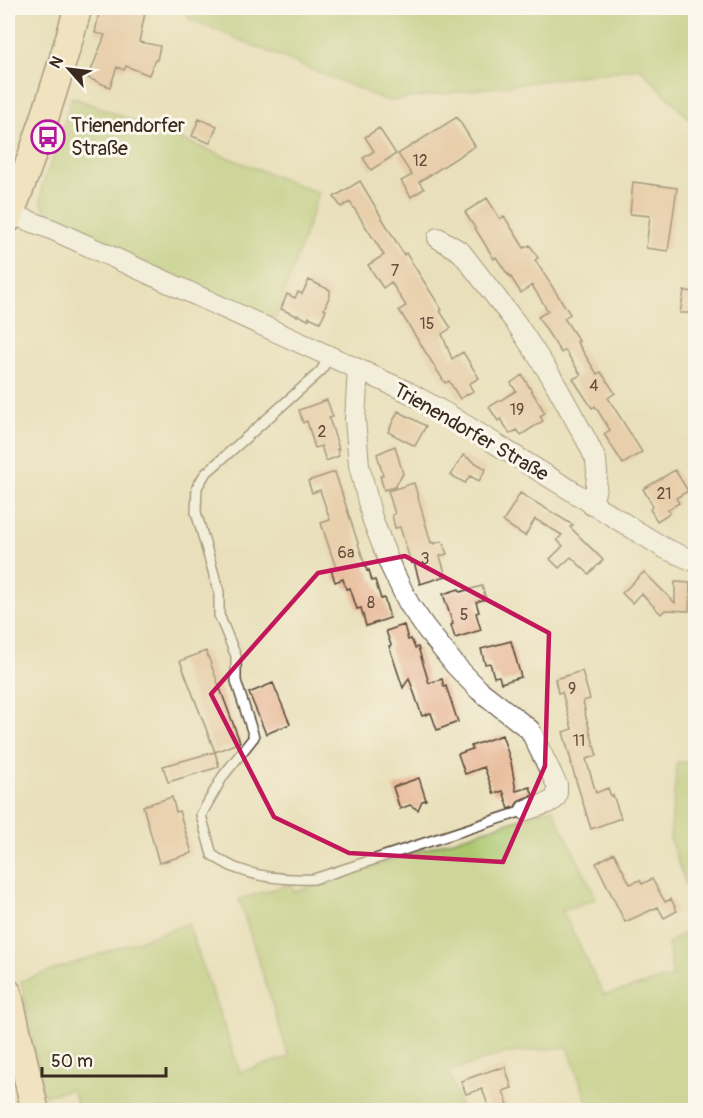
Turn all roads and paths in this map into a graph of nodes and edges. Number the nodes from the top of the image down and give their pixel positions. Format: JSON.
{"nodes":[{"id":1,"x":78,"y":8,"type":"edge"},
{"id":2,"x":8,"y":215,"type":"edge"},
{"id":3,"x":438,"y":238,"type":"dead end"},
{"id":4,"x":329,"y":356,"type":"junction"},
{"id":5,"x":358,"y":369,"type":"junction"},
{"id":6,"x":592,"y":505,"type":"junction"},
{"id":7,"x":696,"y":562,"type":"edge"},
{"id":8,"x":526,"y":810,"type":"joint"},
{"id":9,"x":8,"y":993,"type":"edge"},
{"id":10,"x":35,"y":1110,"type":"edge"}],
"edges":[{"from":1,"to":2,"type":"main road"},
{"from":2,"to":4,"type":"street","name":"Trienendorfer Straße"},
{"from":3,"to":6,"type":"street"},
{"from":4,"to":5,"type":"street","name":"Trienendorfer Straße"},
{"from":4,"to":8,"type":"lane"},
{"from":5,"to":6,"type":"street","name":"Trienendorfer Straße"},
{"from":5,"to":8,"type":"street"},
{"from":6,"to":7,"type":"street","name":"Trienendorfer Straße"},
{"from":9,"to":10,"type":"main road"}]}
